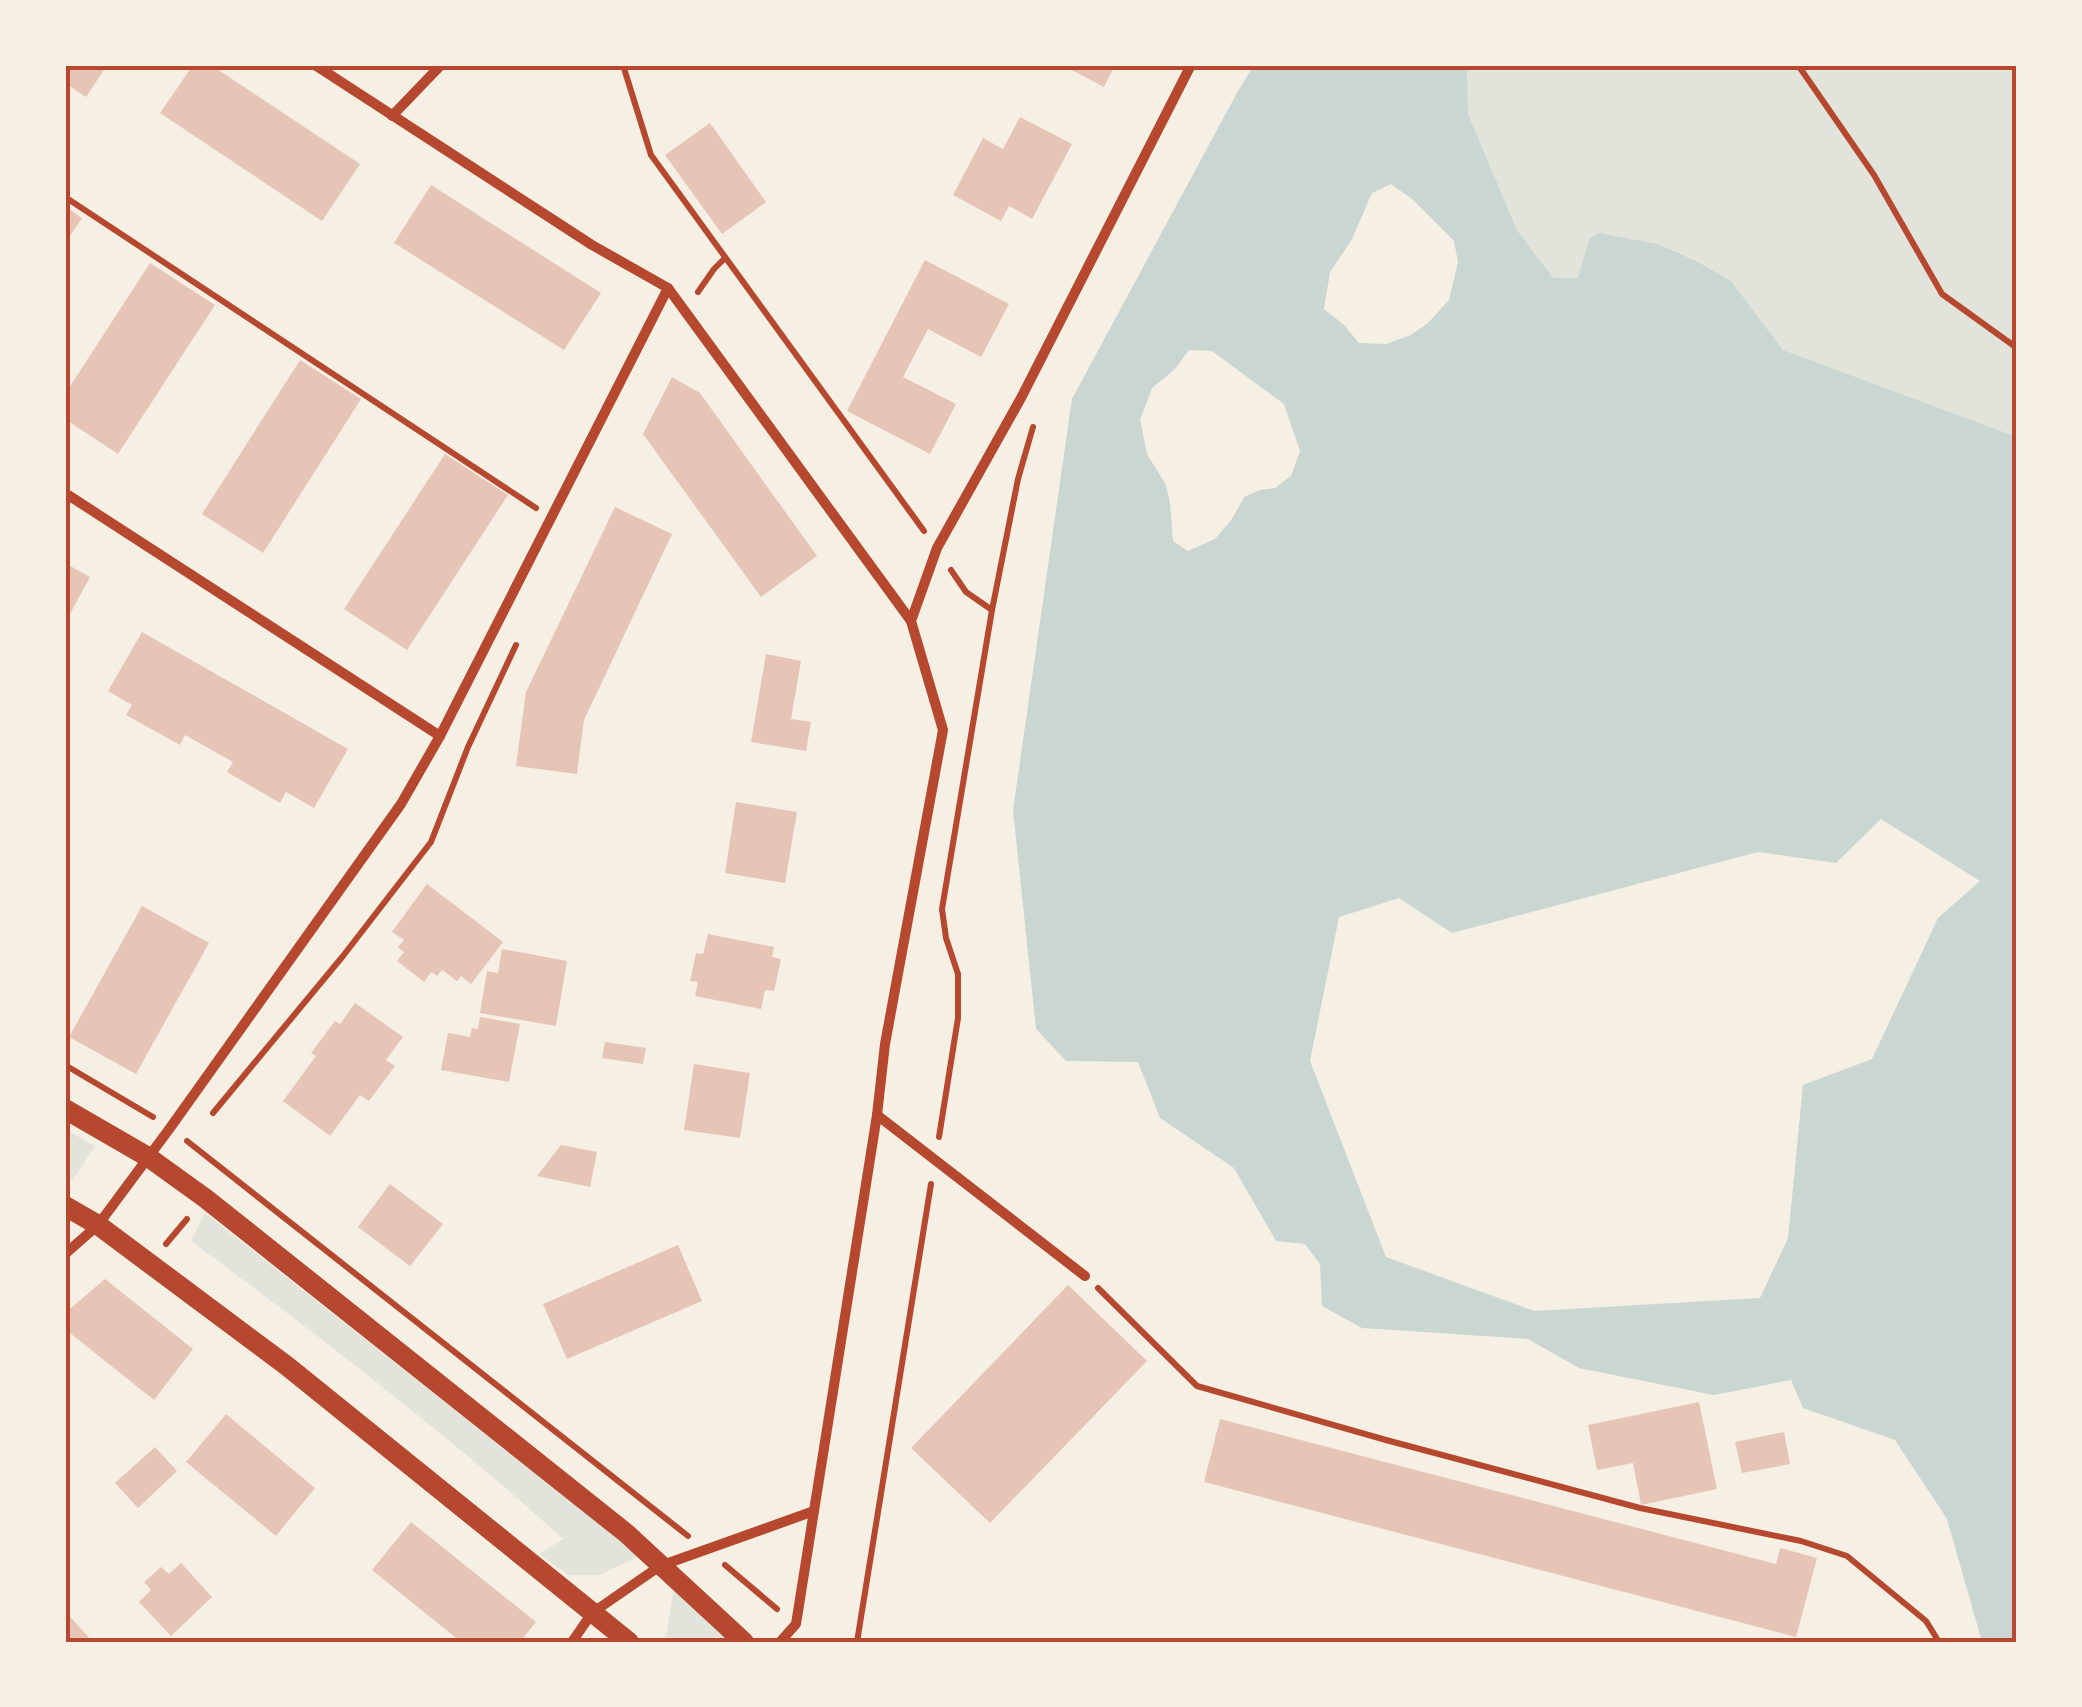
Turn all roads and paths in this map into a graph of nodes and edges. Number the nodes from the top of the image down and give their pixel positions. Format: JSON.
{"nodes":[{"id":1,"x":316,"y":65,"type":"edge"},
{"id":2,"x":441,"y":65,"type":"edge"},
{"id":3,"x":623,"y":65,"type":"edge"},
{"id":4,"x":1191,"y":65,"type":"edge"},
{"id":5,"x":1798,"y":65,"type":"edge"},
{"id":6,"x":392,"y":116,"type":"junction"},
{"id":7,"x":65,"y":198,"type":"edge"},
{"id":8,"x":668,"y":288,"type":"junction"},
{"id":9,"x":2017,"y":348,"type":"edge"},
{"id":10,"x":1036,"y":417,"type":"dead end"},
{"id":11,"x":65,"y":492,"type":"edge"},
{"id":12,"x":550,"y":517,"type":"junction"},
{"id":13,"x":936,"y":548,"type":"junction"},
{"id":14,"x":992,"y":610,"type":"junction"},
{"id":15,"x":911,"y":621,"type":"junction"},
{"id":16,"x":440,"y":736,"type":"junction"},
{"id":17,"x":65,"y":1065,"type":"edge"},
{"id":18,"x":65,"y":1109,"type":"edge"},
{"id":19,"x":877,"y":1114,"type":"junction"},
{"id":20,"x":170,"y":1128,"type":"junction"},
{"id":21,"x":148,"y":1157,"type":"junction"},
{"id":22,"x":935,"y":1159,"type":"junction"},
{"id":23,"x":226,"y":1172,"type":"junction"},
{"id":24,"x":205,"y":1198,"type":"junction"},
{"id":25,"x":65,"y":1206,"type":"edge"},
{"id":26,"x":98,"y":1224,"type":"junction"},
{"id":27,"x":65,"y":1254,"type":"edge"},
{"id":28,"x":150,"y":1264,"type":"junction"},
{"id":29,"x":1085,"y":1276,"type":"joint"},
{"id":30,"x":814,"y":1511,"type":"junction"},
{"id":31,"x":706,"y":1550,"type":"junction"},
{"id":32,"x":660,"y":1566,"type":"junction"},
{"id":33,"x":592,"y":1613,"type":"junction"},
{"id":34,"x":796,"y":1624,"type":"junction"},
{"id":35,"x":572,"y":1642,"type":"edge"},
{"id":36,"x":629,"y":1642,"type":"edge"},
{"id":37,"x":744,"y":1642,"type":"edge"},
{"id":38,"x":780,"y":1642,"type":"edge"},
{"id":39,"x":857,"y":1642,"type":"edge"},
{"id":40,"x":1939,"y":1642,"type":"edge"}],
"edges":[{"from":1,"to":6,"type":"street"},
{"from":2,"to":6,"type":"street"},
{"from":3,"to":13,"type":"path"},
{"from":4,"to":13,"type":"street"},
{"from":5,"to":9,"type":"path"},
{"from":6,"to":8,"type":"street"},
{"from":7,"to":12,"type":"path"},
{"from":8,"to":12,"type":"street"},
{"from":8,"to":15,"type":"street"},
{"from":10,"to":14,"type":"path"},
{"from":11,"to":16,"type":"street"},
{"from":12,"to":16,"type":"street"},
{"from":13,"to":14,"type":"path"},
{"from":13,"to":15,"type":"street"},
{"from":14,"to":22,"type":"path"},
{"from":15,"to":19,"type":"street"},
{"from":16,"to":20,"type":"street"},
{"from":17,"to":20,"type":"path"},
{"from":18,"to":21,"type":"main road"},
{"from":19,"to":22,"type":"street"},
{"from":19,"to":30,"type":"street"},
{"from":20,"to":21,"type":"street"},
{"from":20,"to":23,"type":"path"},
{"from":21,"to":24,"type":"main road"},
{"from":21,"to":26,"type":"street"},
{"from":22,"to":29,"type":"street"},
{"from":22,"to":39,"type":"path"},
{"from":23,"to":24,"type":"path"},
{"from":23,"to":31,"type":"path"},
{"from":24,"to":28,"type":"path"},
{"from":24,"to":32,"type":"main road"},
{"from":25,"to":26,"type":"main road"},
{"from":26,"to":27,"type":"street"},
{"from":26,"to":28,"type":"main road"},
{"from":28,"to":33,"type":"main road"},
{"from":29,"to":40,"type":"path"},
{"from":30,"to":31,"type":"street"},
{"from":30,"to":34,"type":"street"},
{"from":31,"to":32,"type":"street"},
{"from":31,"to":34,"type":"path"},
{"from":32,"to":33,"type":"street"},
{"from":32,"to":37,"type":"main road"},
{"from":33,"to":35,"type":"street"},
{"from":33,"to":36,"type":"main road"},
{"from":34,"to":38,"type":"street"}]}
